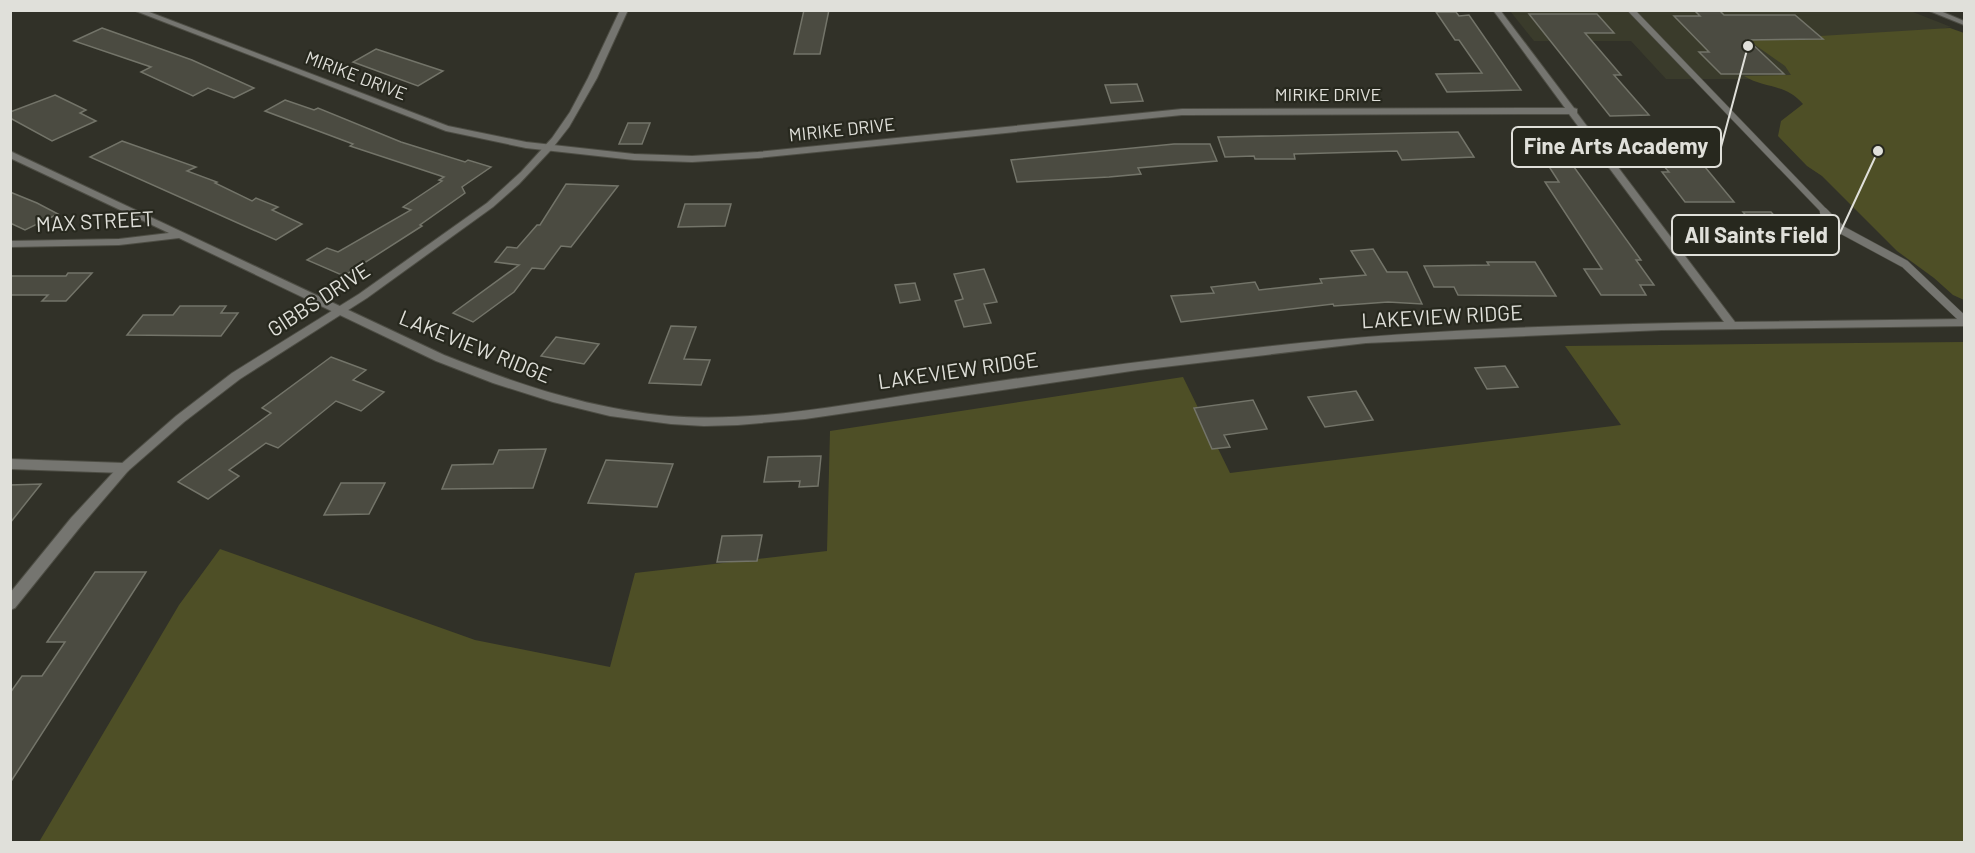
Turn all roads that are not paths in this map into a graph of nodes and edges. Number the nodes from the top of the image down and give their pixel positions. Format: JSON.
{"nodes":[{"id":1,"x":136,"y":10,"type":"edge"},
{"id":2,"x":624,"y":10,"type":"edge"},
{"id":3,"x":1496,"y":10,"type":"edge"},
{"id":4,"x":1631,"y":10,"type":"edge"},
{"id":5,"x":1930,"y":10,"type":"edge"},
{"id":6,"x":1965,"y":23,"type":"edge"},
{"id":7,"x":1574,"y":111,"type":"junction"},
{"id":8,"x":548,"y":148,"type":"junction"},
{"id":9,"x":10,"y":154,"type":"edge"},
{"id":10,"x":181,"y":235,"type":"junction"},
{"id":11,"x":10,"y":244,"type":"edge"},
{"id":12,"x":342,"y":309,"type":"junction"},
{"id":13,"x":1965,"y":321,"type":"edge"},
{"id":14,"x":1731,"y":324,"type":"junction"},
{"id":15,"x":10,"y":464,"type":"edge"},
{"id":16,"x":124,"y":468,"type":"junction"},
{"id":17,"x":10,"y":604,"type":"edge"}],
"edges":[{"from":1,"to":8,"type":"street","name":"MIRIKE DRIVE"},
{"from":2,"to":8,"type":"street","name":"GIBBS DRIVE"},
{"from":3,"to":7,"type":"street"},
{"from":4,"to":13,"type":"lane"},
{"from":5,"to":6,"type":"street"},
{"from":7,"to":8,"type":"street","name":"MIRIKE DRIVE"},
{"from":7,"to":14,"type":"street"},
{"from":8,"to":12,"type":"street","name":"GIBBS DRIVE"},
{"from":9,"to":10,"type":"street","name":"LAKEVIEW RIDGE"},
{"from":10,"to":11,"type":"street","name":"MAX STREET"},
{"from":10,"to":12,"type":"street","name":"LAKEVIEW RIDGE"},
{"from":12,"to":14,"type":"street","name":"LAKEVIEW RIDGE"},
{"from":12,"to":16,"type":"street","name":"GIBBS DRIVE"},
{"from":13,"to":14,"type":"street","name":"LAKEVIEW RIDGE"},
{"from":15,"to":16,"type":"street"},
{"from":16,"to":17,"type":"street","name":"GIBBS DRIVE"}]}
